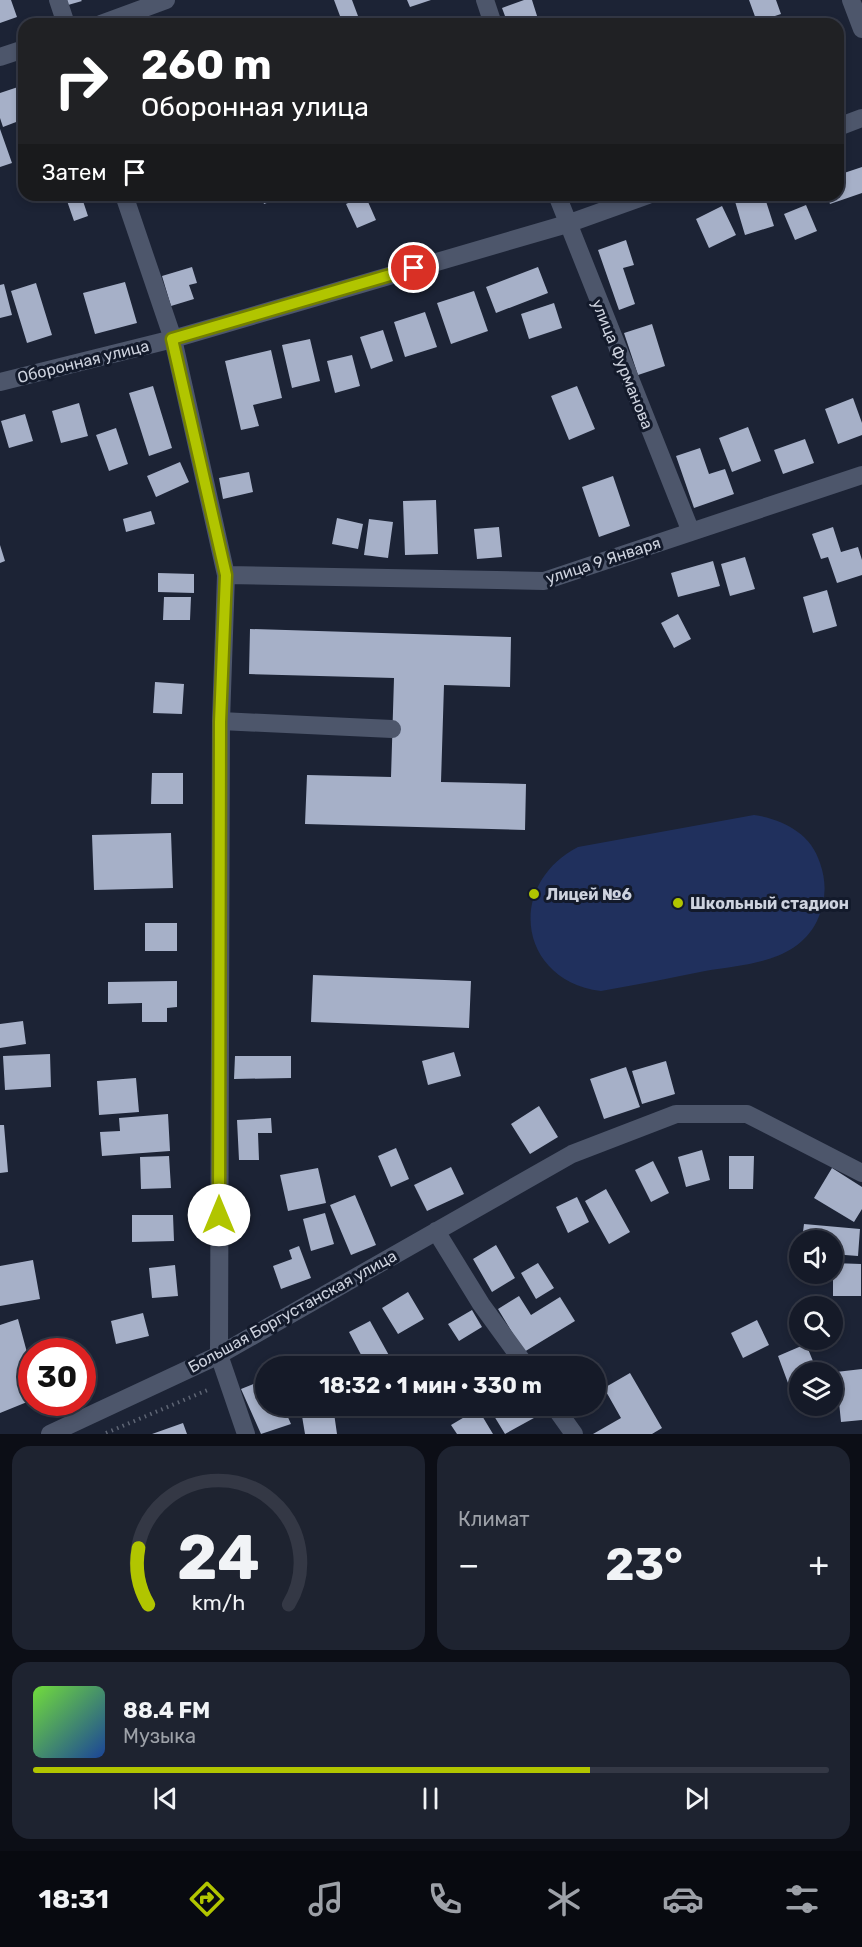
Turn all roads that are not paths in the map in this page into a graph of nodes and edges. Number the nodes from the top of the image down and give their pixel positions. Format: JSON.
{"nodes":[{"id":1,"x":58,"y":0,"type":"edge"},
{"id":2,"x":166,"y":0,"type":"edge"},
{"id":3,"x":484,"y":0,"type":"edge"},
{"id":4,"x":851,"y":0,"type":"edge"},
{"id":5,"x":64,"y":18,"type":"edge"},
{"id":6,"x":116,"y":18,"type":"edge"},
{"id":7,"x":491,"y":18,"type":"edge"},
{"id":8,"x":862,"y":29,"type":"edge"},
{"id":9,"x":18,"y":52,"type":"edge"},
{"id":10,"x":0,"y":57,"type":"edge"},
{"id":11,"x":862,"y":118,"type":"edge"},
{"id":12,"x":844,"y":125,"type":"edge"},
{"id":13,"x":126,"y":201,"type":"edge"},
{"id":14,"x":559,"y":201,"type":"edge"},
{"id":15,"x":631,"y":201,"type":"edge"},
{"id":16,"x":567,"y":224,"type":"junction"},
{"id":17,"x":172,"y":339,"type":"junction"},
{"id":18,"x":0,"y":382,"type":"edge"},
{"id":19,"x":862,"y":475,"type":"edge"},
{"id":20,"x":690,"y":532,"type":"junction"},
{"id":21,"x":226,"y":575,"type":"junction"},
{"id":22,"x":220,"y":722,"type":"junction"},
{"id":23,"x":392,"y":729,"type":"dead end"},
{"id":24,"x":862,"y":1173,"type":"edge"},
{"id":25,"x":436,"y":1231,"type":"junction"},
{"id":26,"x":219,"y":1355,"type":"junction"},
{"id":27,"x":519,"y":1356,"type":"edge"},
{"id":28,"x":561,"y":1416,"type":"edge"},
{"id":29,"x":50,"y":1434,"type":"edge"},
{"id":30,"x":246,"y":1434,"type":"edge"},
{"id":31,"x":574,"y":1434,"type":"edge"}],
"edges":[{"from":1,"to":5,"type":"street"},
{"from":2,"to":6,"type":"street"},
{"from":3,"to":7,"type":"street"},
{"from":4,"to":8,"type":"street"},
{"from":9,"to":10,"type":"street"},
{"from":11,"to":12,"type":"street"},
{"from":13,"to":17,"type":"street"},
{"from":14,"to":16,"type":"street","name":"улица Фурманова"},
{"from":15,"to":16,"type":"street","name":"Оборонная улица"},
{"from":16,"to":17,"type":"street","name":"Оборонная улица"},
{"from":16,"to":20,"type":"street","name":"улица Фурманова"},
{"from":17,"to":18,"type":"street","name":"Оборонная улица"},
{"from":17,"to":21,"type":"street"},
{"from":19,"to":20,"type":"street","name":"улица 9 Января"},
{"from":20,"to":21,"type":"street","name":"улица 9 Января"},
{"from":21,"to":22,"type":"street"},
{"from":22,"to":23,"type":"street"},
{"from":22,"to":26,"type":"street"},
{"from":24,"to":25,"type":"street","name":"Большая Боргустанская улица"},
{"from":25,"to":26,"type":"street","name":"Большая Боргустанская улица"},
{"from":25,"to":27,"type":"street"},
{"from":26,"to":29,"type":"street","name":"Большая Боргустанская улица"},
{"from":26,"to":30,"type":"street"},
{"from":28,"to":31,"type":"street"}]}
